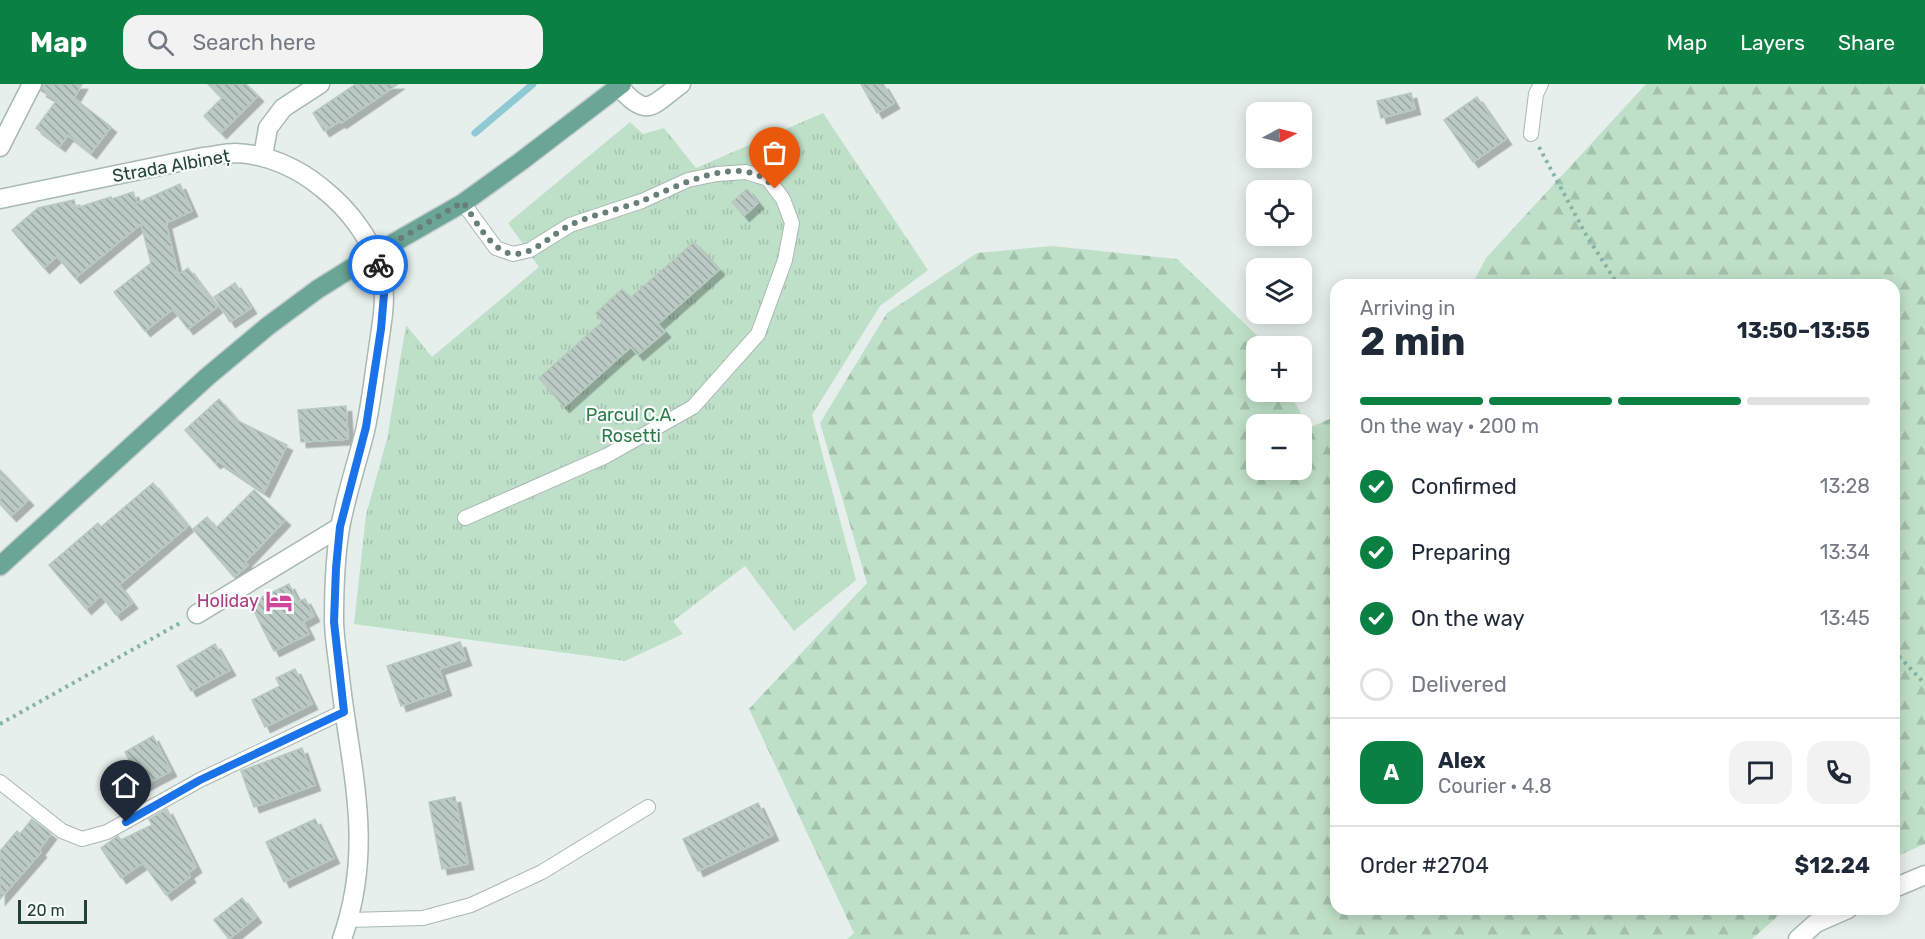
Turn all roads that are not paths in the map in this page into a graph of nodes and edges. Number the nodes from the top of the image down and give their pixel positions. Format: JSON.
{"nodes":[{"id":1,"x":32,"y":84,"type":"edge"},
{"id":2,"x":320,"y":84,"type":"edge"},
{"id":3,"x":681,"y":84,"type":"edge"},
{"id":4,"x":1541,"y":84,"type":"edge"},
{"id":5,"x":620,"y":85,"type":"edge"},
{"id":6,"x":1531,"y":134,"type":"road end"},
{"id":7,"x":0,"y":147,"type":"edge"},
{"id":8,"x":263,"y":156,"type":"junction"},
{"id":9,"x":0,"y":199,"type":"edge"},
{"id":10,"x":463,"y":202,"type":"junction"},
{"id":11,"x":374,"y":254,"type":"junction"},
{"id":12,"x":465,"y":518,"type":"dead end"},
{"id":13,"x":340,"y":527,"type":"junction"},
{"id":14,"x":0,"y":566,"type":"edge"},
{"id":15,"x":197,"y":614,"type":"road end"},
{"id":16,"x":344,"y":712,"type":"junction"},
{"id":17,"x":0,"y":782,"type":"edge"},
{"id":18,"x":648,"y":807,"type":"dead end"},
{"id":19,"x":1925,"y":875,"type":"edge"},
{"id":20,"x":1900,"y":885,"type":"edge"},
{"id":21,"x":1840,"y":915,"type":"edge"},
{"id":22,"x":348,"y":920,"type":"junction"},
{"id":23,"x":1817,"y":931,"type":"edge"},
{"id":24,"x":342,"y":939,"type":"edge"},
{"id":25,"x":1798,"y":939,"type":"edge"}],
"edges":[{"from":1,"to":7,"type":"street"},
{"from":2,"to":8,"type":"street"},
{"from":3,"to":5,"type":"street"},
{"from":4,"to":6,"type":"lane"},
{"from":5,"to":10,"type":"main road"},
{"from":8,"to":9,"type":"street","name":"Strada Albineț"},
{"from":8,"to":11,"type":"street","name":"Strada Albineț"},
{"from":10,"to":11,"type":"main road"},
{"from":10,"to":12,"type":"lane"},
{"from":11,"to":13,"type":"street","name":"Strada Albineț"},
{"from":11,"to":14,"type":"main road"},
{"from":13,"to":15,"type":"street"},
{"from":13,"to":16,"type":"street","name":"Strada Albineț"},
{"from":16,"to":17,"type":"lane"},
{"from":16,"to":22,"type":"street","name":"Strada Albineț"},
{"from":18,"to":22,"type":"lane"},
{"from":19,"to":20,"type":"street"},
{"from":21,"to":23,"type":"street"},
{"from":22,"to":24,"type":"street","name":"Strada Albineț"},
{"from":23,"to":25,"type":"street"}]}
